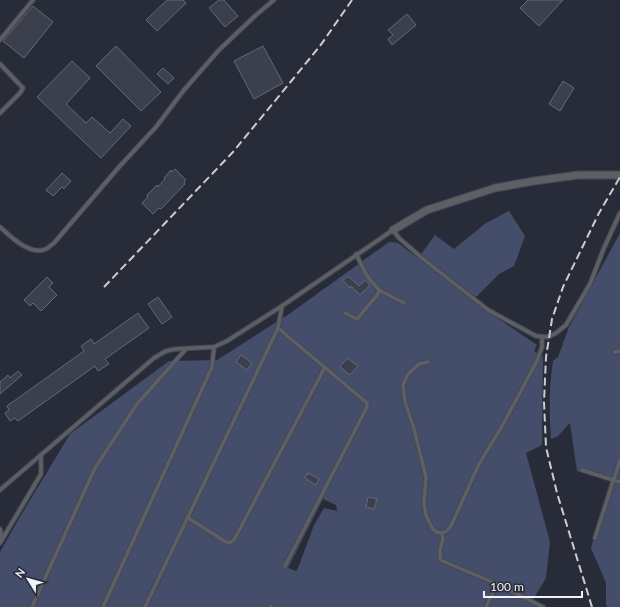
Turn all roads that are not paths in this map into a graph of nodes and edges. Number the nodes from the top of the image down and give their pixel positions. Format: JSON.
{"nodes":[{"id":1,"x":33,"y":0,"type":"edge"},
{"id":2,"x":274,"y":0,"type":"edge"},
{"id":3,"x":0,"y":40,"type":"edge"},
{"id":4,"x":0,"y":64,"type":"edge"},
{"id":5,"x":0,"y":113,"type":"edge"},
{"id":6,"x":620,"y":174,"type":"edge"},
{"id":7,"x":620,"y":213,"type":"edge"},
{"id":8,"x":0,"y":226,"type":"edge"},
{"id":9,"x":393,"y":230,"type":"junction"},
{"id":10,"x":356,"y":254,"type":"junction"},
{"id":11,"x":379,"y":290,"type":"junction"},
{"id":12,"x":404,"y":303,"type":"dead end"},
{"id":13,"x":282,"y":306,"type":"junction"},
{"id":14,"x":345,"y":313,"type":"dead end"},
{"id":15,"x":278,"y":328,"type":"junction"},
{"id":16,"x":542,"y":337,"type":"junction"},
{"id":17,"x":214,"y":347,"type":"junction"},
{"id":18,"x":186,"y":348,"type":"junction"},
{"id":19,"x":428,"y":362,"type":"dead end"},
{"id":20,"x":325,"y":367,"type":"junction"},
{"id":21,"x":41,"y":455,"type":"junction"},
{"id":22,"x":620,"y":460,"type":"edge"},
{"id":23,"x":582,"y":470,"type":"dead end"},
{"id":24,"x":614,"y":480,"type":"junction"},
{"id":25,"x":620,"y":482,"type":"edge"},
{"id":26,"x":0,"y":490,"type":"edge"},
{"id":27,"x":187,"y":518,"type":"junction"},
{"id":28,"x":0,"y":529,"type":"edge"},
{"id":29,"x":442,"y":533,"type":"junction"},
{"id":30,"x":595,"y":538,"type":"dead end"},
{"id":31,"x":2,"y":539,"type":"junction"},
{"id":32,"x":0,"y":543,"type":"edge"},
{"id":33,"x":285,"y":566,"type":"dead end"},
{"id":34,"x":497,"y":584,"type":"junction"},
{"id":35,"x":537,"y":605,"type":"edge"},
{"id":36,"x":32,"y":607,"type":"edge"},
{"id":37,"x":103,"y":607,"type":"edge"},
{"id":38,"x":145,"y":607,"type":"edge"},
{"id":39,"x":486,"y":607,"type":"edge"},
{"id":40,"x":543,"y":607,"type":"edge"}],
"edges":[{"from":1,"to":3,"type":"lane"},
{"from":2,"to":8,"type":"lane"},
{"from":4,"to":5,"type":"lane"},
{"from":6,"to":9,"type":"street"},
{"from":7,"to":16,"type":"lane"},
{"from":9,"to":10,"type":"lane"},
{"from":9,"to":16,"type":"lane"},
{"from":10,"to":11,"type":"lane"},
{"from":10,"to":13,"type":"lane"},
{"from":11,"to":12,"type":"lane"},
{"from":11,"to":14,"type":"lane"},
{"from":13,"to":15,"type":"lane"},
{"from":13,"to":17,"type":"lane"},
{"from":15,"to":20,"type":"lane"},
{"from":15,"to":27,"type":"lane"},
{"from":16,"to":29,"type":"lane"},
{"from":17,"to":18,"type":"lane"},
{"from":17,"to":37,"type":"lane"},
{"from":18,"to":21,"type":"lane"},
{"from":18,"to":36,"type":"lane"},
{"from":19,"to":29,"type":"lane"},
{"from":20,"to":27,"type":"lane"},
{"from":20,"to":33,"type":"lane"},
{"from":21,"to":26,"type":"lane"},
{"from":21,"to":31,"type":"lane"},
{"from":22,"to":24,"type":"lane"},
{"from":23,"to":24,"type":"lane"},
{"from":24,"to":25,"type":"lane"},
{"from":24,"to":30,"type":"lane"},
{"from":27,"to":38,"type":"lane"},
{"from":28,"to":31,"type":"lane"},
{"from":29,"to":34,"type":"lane"},
{"from":31,"to":32,"type":"lane"},
{"from":34,"to":35,"type":"lane"},
{"from":34,"to":39,"type":"lane"},
{"from":35,"to":40,"type":"lane"}]}
